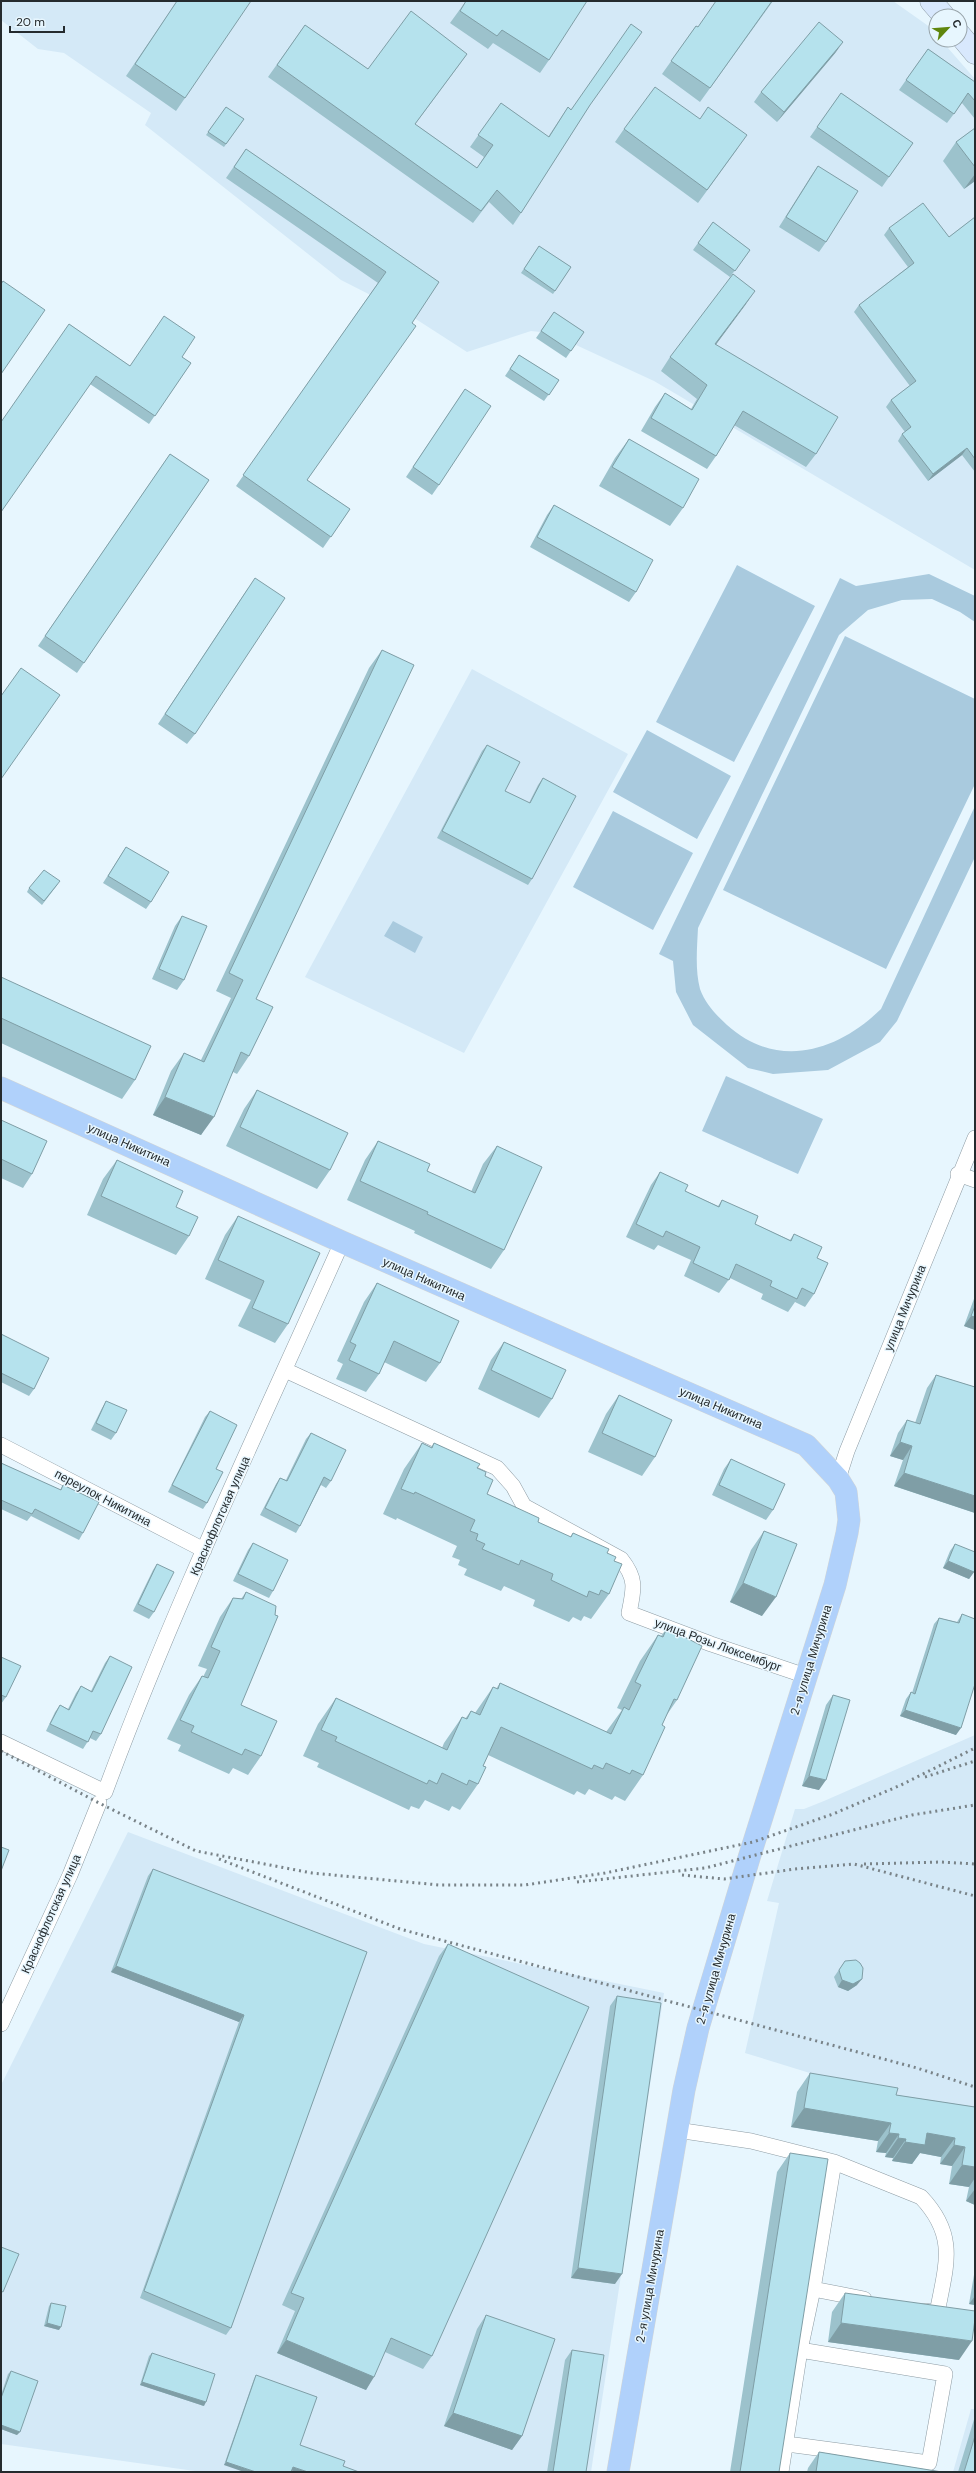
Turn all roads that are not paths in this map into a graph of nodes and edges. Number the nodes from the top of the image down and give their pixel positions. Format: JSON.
{"nodes":[{"id":1,"x":968,"y":45,"type":"edge"},
{"id":2,"x":975,"y":53,"type":"edge"},
{"id":3,"x":1,"y":1088,"type":"edge"},
{"id":4,"x":975,"y":1138,"type":"edge"},
{"id":5,"x":958,"y":1174,"type":"junction"},
{"id":6,"x":975,"y":1180,"type":"edge"},
{"id":7,"x":342,"y":1242,"type":"junction"},
{"id":8,"x":286,"y":1370,"type":"junction"},
{"id":9,"x":1,"y":1445,"type":"edge"},
{"id":10,"x":838,"y":1479,"type":"junction"},
{"id":11,"x":204,"y":1550,"type":"junction"},
{"id":12,"x":806,"y":1676,"type":"junction"},
{"id":13,"x":1,"y":1742,"type":"edge"},
{"id":14,"x":102,"y":1797,"type":"junction"},
{"id":15,"x":1,"y":2024,"type":"edge"},
{"id":16,"x":677,"y":2130,"type":"junction"},
{"id":17,"x":834,"y":2162,"type":"junction"},
{"id":18,"x":813,"y":2289,"type":"junction"},
{"id":19,"x":882,"y":2302,"type":"edge"},
{"id":20,"x":913,"y":2308,"type":"edge"},
{"id":21,"x":800,"y":2350,"type":"junction"},
{"id":22,"x":787,"y":2444,"type":"junction"},
{"id":23,"x":618,"y":2472,"type":"edge"},
{"id":24,"x":781,"y":2472,"type":"edge"}],
"edges":[{"from":1,"to":2,"type":"street"},
{"from":3,"to":7,"type":"main road","name":"улица Никитина"},
{"from":4,"to":5,"type":"street","name":"улица Мичурина"},
{"from":5,"to":6,"type":"street"},
{"from":5,"to":10,"type":"street","name":"улица Мичурина"},
{"from":7,"to":8,"type":"street","name":"Краснофлотская улица"},
{"from":7,"to":10,"type":"main road","name":"улица Никитина"},
{"from":8,"to":11,"type":"street","name":"Краснофлотская улица"},
{"from":8,"to":12,"type":"street","name":"улица Розы Люксембург"},
{"from":9,"to":11,"type":"street","name":"переулок Никитина"},
{"from":10,"to":12,"type":"main road","name":"2-я улица Мичурина"},
{"from":11,"to":14,"type":"street","name":"Краснофлотская улица"},
{"from":12,"to":16,"type":"main road","name":"2-я улица Мичурина"},
{"from":13,"to":14,"type":"street"},
{"from":14,"to":15,"type":"street","name":"Краснофлотская улица"},
{"from":16,"to":17,"type":"street"},
{"from":16,"to":23,"type":"main road","name":"2-я улица Мичурина"},
{"from":17,"to":18,"type":"street"},
{"from":17,"to":20,"type":"street"},
{"from":18,"to":19,"type":"street"},
{"from":18,"to":21,"type":"street"},
{"from":21,"to":22,"type":"street"},
{"from":21,"to":22,"type":"street"},
{"from":22,"to":24,"type":"street"}]}
